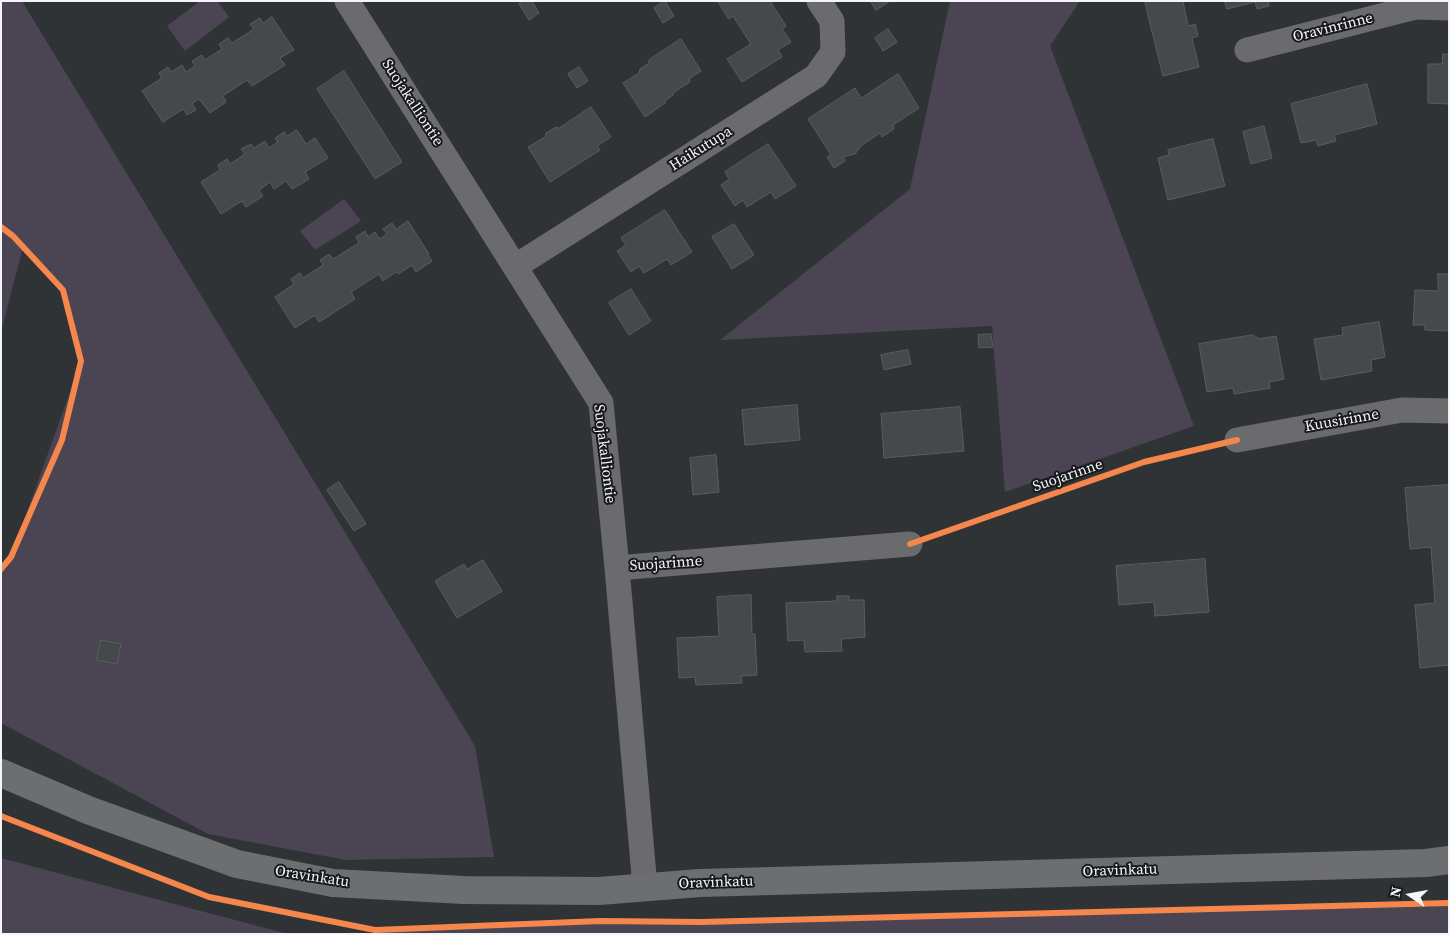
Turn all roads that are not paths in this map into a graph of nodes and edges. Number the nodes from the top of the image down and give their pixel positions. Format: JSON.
{"nodes":[{"id":1,"x":347,"y":1,"type":"edge"},
{"id":2,"x":819,"y":1,"type":"edge"},
{"id":3,"x":1449,"y":8,"type":"edge"},
{"id":4,"x":1247,"y":50,"type":"dead end"},
{"id":5,"x":516,"y":266,"type":"junction"},
{"id":6,"x":1449,"y":411,"type":"edge"},
{"id":7,"x":1237,"y":440,"type":"dead end"},
{"id":8,"x":910,"y":544,"type":"dead end"},
{"id":9,"x":617,"y":568,"type":"junction"},
{"id":10,"x":1,"y":773,"type":"edge"},
{"id":11,"x":1449,"y":860,"type":"edge"},
{"id":12,"x":645,"y":887,"type":"junction"}],
"edges":[{"from":1,"to":5,"type":"street","name":"Suojakalliontie"},
{"from":2,"to":5,"type":"street","name":"Haikutupa"},
{"from":3,"to":4,"type":"street","name":"Oravinrinne"},
{"from":5,"to":9,"type":"street","name":"Suojakalliontie"},
{"from":6,"to":7,"type":"street","name":"Kuusirinne"},
{"from":8,"to":9,"type":"street","name":"Suojarinne"},
{"from":9,"to":12,"type":"street","name":"Suojakalliontie"},
{"from":10,"to":12,"type":"street","name":"Oravinkatu"},
{"from":11,"to":12,"type":"street","name":"Oravinkatu"}]}
